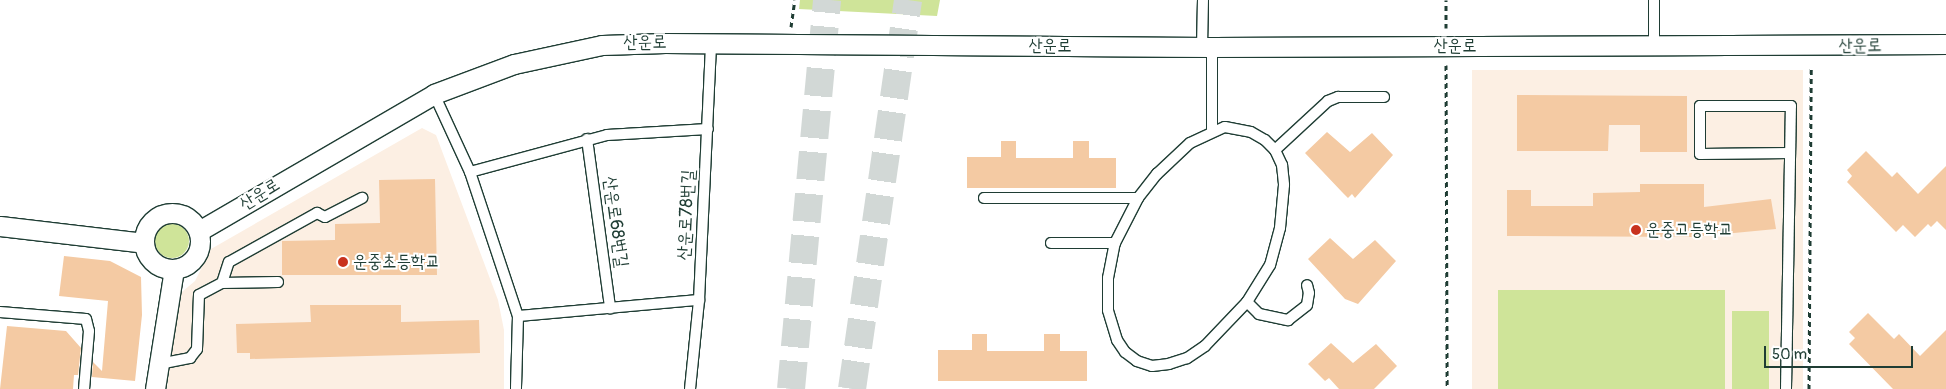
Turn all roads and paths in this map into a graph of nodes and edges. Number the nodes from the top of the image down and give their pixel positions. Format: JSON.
{"nodes":[{"id":1,"x":795,"y":0,"type":"edge"},
{"id":2,"x":1203,"y":0,"type":"edge"},
{"id":3,"x":1446,"y":0,"type":"edge"},
{"id":4,"x":1654,"y":0,"type":"edge"},
{"id":5,"x":711,"y":43,"type":"junction"},
{"id":6,"x":1946,"y":44,"type":"edge"},
{"id":7,"x":789,"y":45,"type":"junction"},
{"id":8,"x":1446,"y":46,"type":"junction"},
{"id":9,"x":1654,"y":46,"type":"junction"},
{"id":10,"x":1207,"y":47,"type":"junction"},
{"id":11,"x":1811,"y":66,"type":"dead end"},
{"id":12,"x":434,"y":94,"type":"junction"},
{"id":13,"x":1384,"y":97,"type":"dead end"},
{"id":14,"x":708,"y":129,"type":"junction"},
{"id":15,"x":1212,"y":130,"type":"junction"},
{"id":16,"x":587,"y":139,"type":"junction"},
{"id":17,"x":1275,"y":150,"type":"junction"},
{"id":18,"x":1790,"y":153,"type":"junction"},
{"id":19,"x":470,"y":172,"type":"junction"},
{"id":20,"x":362,"y":198,"type":"dead end"},
{"id":21,"x":984,"y":198,"type":"dead end"},
{"id":22,"x":1138,"y":198,"type":"junction"},
{"id":23,"x":0,"y":226,"type":"edge"},
{"id":24,"x":198,"y":231,"type":"junction"},
{"id":25,"x":144,"y":243,"type":"junction"},
{"id":26,"x":1051,"y":243,"type":"dead end"},
{"id":27,"x":1115,"y":243,"type":"junction"},
{"id":28,"x":174,"y":269,"type":"junction"},
{"id":29,"x":278,"y":282,"type":"dead end"},
{"id":30,"x":222,"y":283,"type":"junction"},
{"id":31,"x":1306,"y":285,"type":"dead end"},
{"id":32,"x":699,"y":300,"type":"junction"},
{"id":33,"x":1247,"y":302,"type":"junction"},
{"id":34,"x":610,"y":308,"type":"junction"},
{"id":35,"x":0,"y":312,"type":"edge"},
{"id":36,"x":518,"y":316,"type":"junction"},
{"id":37,"x":159,"y":364,"type":"junction"},
{"id":38,"x":84,"y":389,"type":"edge"},
{"id":39,"x":155,"y":389,"type":"edge"},
{"id":40,"x":516,"y":389,"type":"edge"},
{"id":41,"x":690,"y":389,"type":"edge"},
{"id":42,"x":1447,"y":389,"type":"edge"},
{"id":43,"x":1786,"y":389,"type":"edge"},
{"id":44,"x":1809,"y":389,"type":"edge"}],
"edges":[{"from":1,"to":7,"type":"path"},
{"from":2,"to":10,"type":"lane"},
{"from":3,"to":8,"type":"path"},
{"from":4,"to":9,"type":"lane"},
{"from":5,"to":7,"type":"street","name":"산운로"},
{"from":5,"to":12,"type":"street","name":"산운로"},
{"from":5,"to":14,"type":"lane","name":"산운로78번길"},
{"from":6,"to":9,"type":"street","name":"산운로"},
{"from":7,"to":10,"type":"street","name":"산운로"},
{"from":8,"to":9,"type":"street","name":"산운로"},
{"from":8,"to":10,"type":"street","name":"산운로"},
{"from":8,"to":42,"type":"path"},
{"from":10,"to":15,"type":"lane"},
{"from":11,"to":44,"type":"path"},
{"from":12,"to":19,"type":"lane"},
{"from":12,"to":24,"type":"street","name":"산운로"},
{"from":13,"to":17,"type":"lane"},
{"from":14,"to":16,"type":"lane"},
{"from":14,"to":32,"type":"lane","name":"산운로78번길"},
{"from":15,"to":17,"type":"lane"},
{"from":15,"to":22,"type":"lane"},
{"from":16,"to":19,"type":"lane"},
{"from":16,"to":34,"type":"lane","name":"산운로68번길"},
{"from":17,"to":33,"type":"lane"},
{"from":18,"to":18,"type":"lane"},
{"from":18,"to":43,"type":"lane"},
{"from":19,"to":36,"type":"lane"},
{"from":20,"to":30,"type":"lane"},
{"from":21,"to":22,"type":"lane"},
{"from":22,"to":27,"type":"lane"},
{"from":23,"to":25,"type":"street"},
{"from":24,"to":25,"type":"street"},
{"from":24,"to":28,"type":"street"},
{"from":25,"to":28,"type":"street"},
{"from":26,"to":27,"type":"lane"},
{"from":27,"to":33,"type":"lane"},
{"from":28,"to":37,"type":"street"},
{"from":29,"to":30,"type":"lane"},
{"from":30,"to":37,"type":"lane"},
{"from":31,"to":33,"type":"lane"},
{"from":32,"to":34,"type":"lane"},
{"from":32,"to":41,"type":"lane","name":"산운로78번길"},
{"from":34,"to":36,"type":"lane"},
{"from":35,"to":38,"type":"lane"},
{"from":36,"to":40,"type":"lane"},
{"from":37,"to":39,"type":"street"}]}
